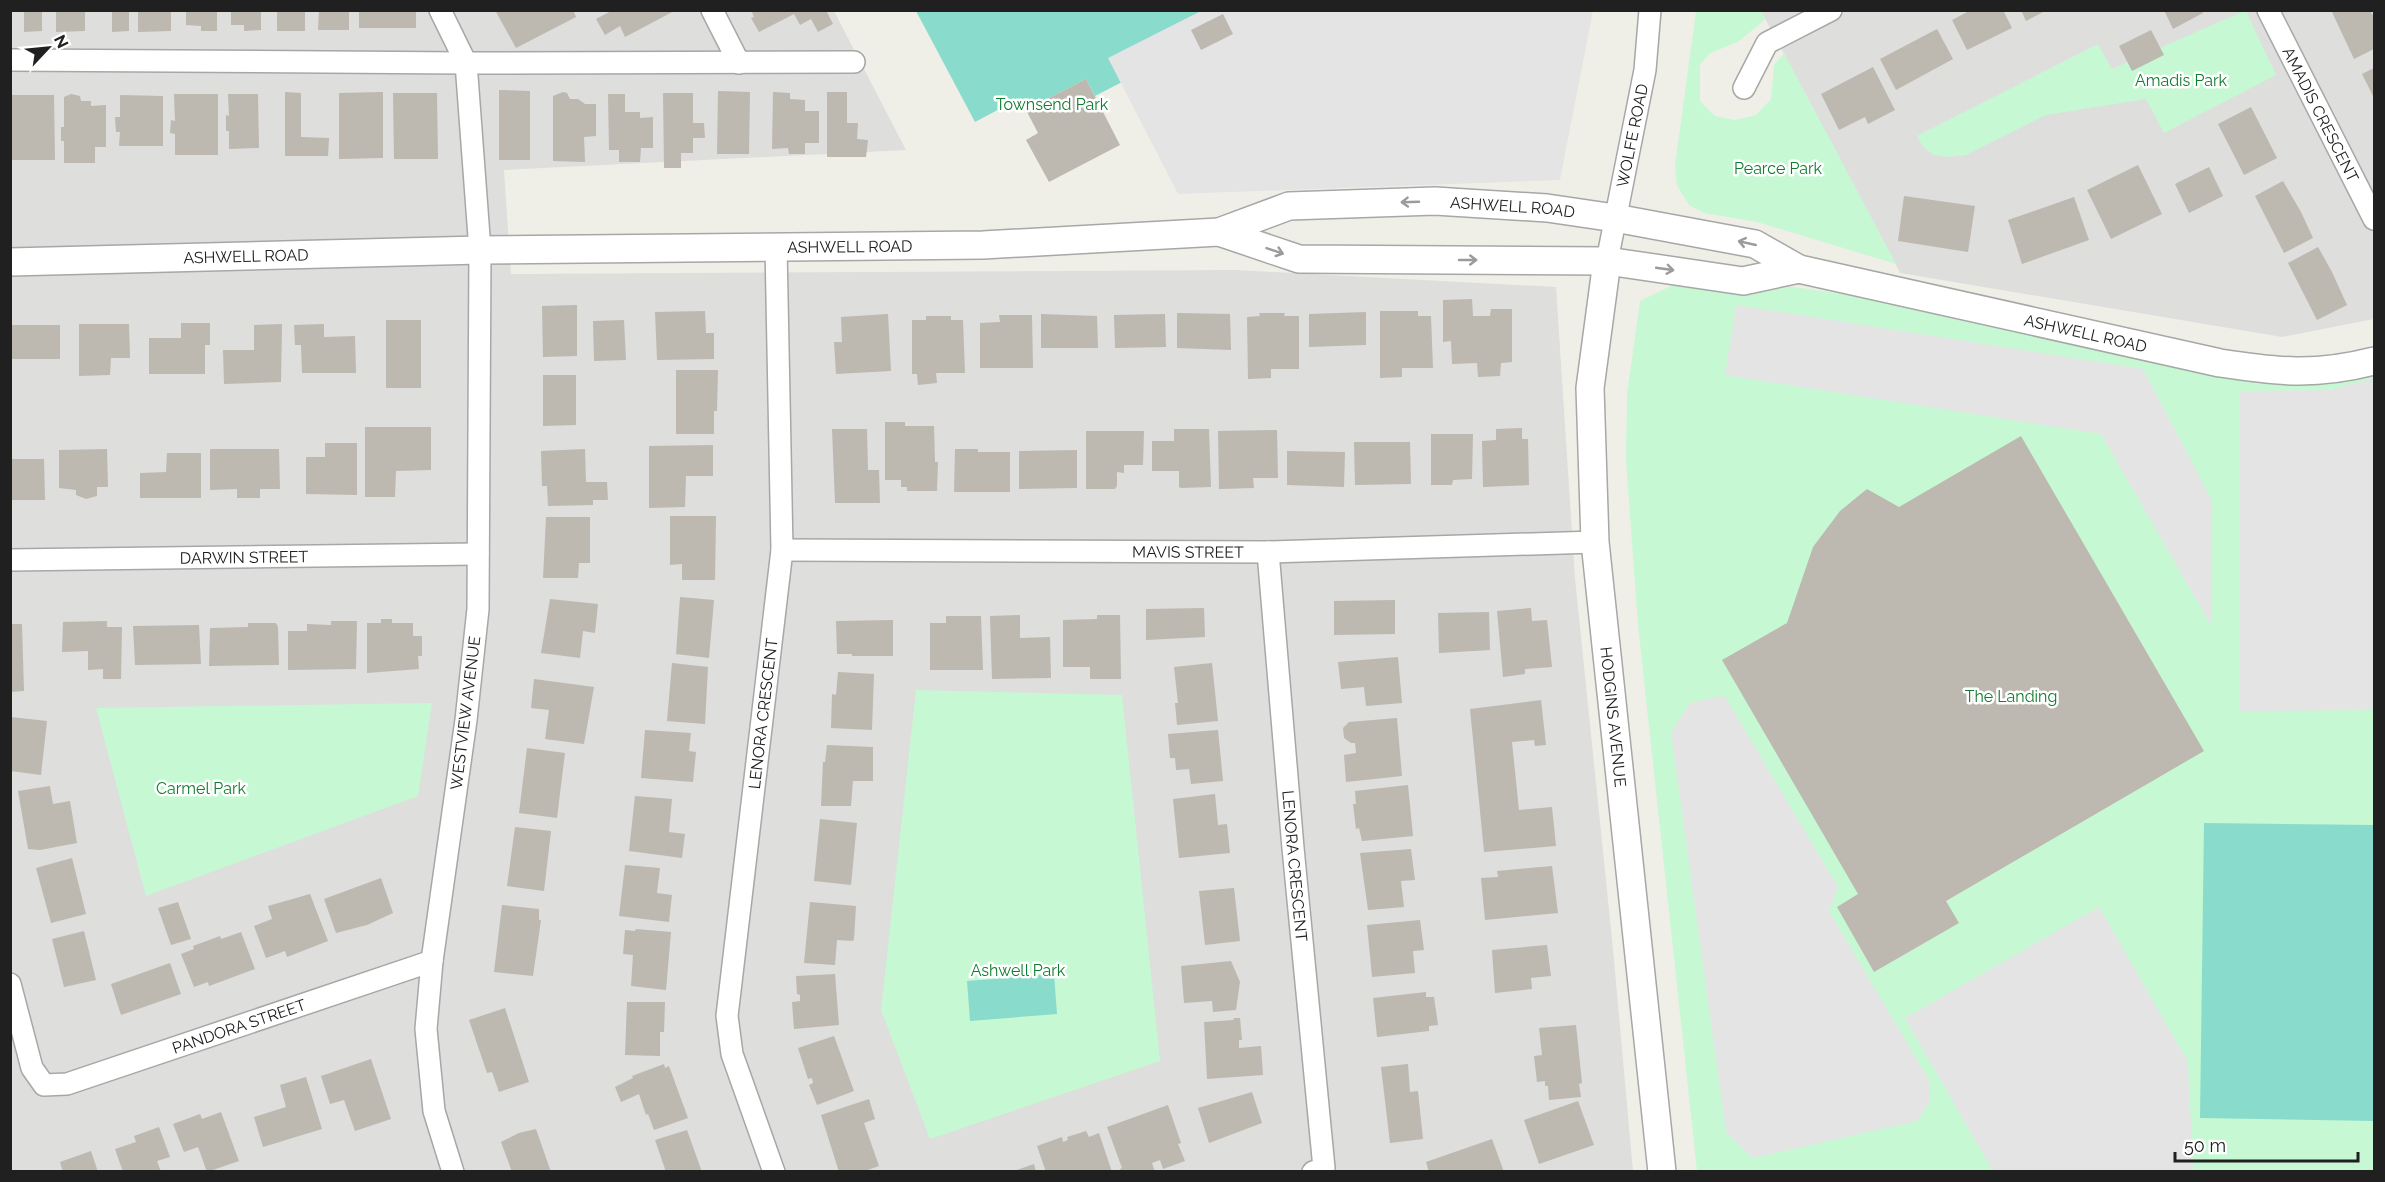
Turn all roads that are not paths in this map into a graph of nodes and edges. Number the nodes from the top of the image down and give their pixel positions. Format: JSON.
{"nodes":[{"id":1,"x":440,"y":10,"type":"edge"},
{"id":2,"x":712,"y":10,"type":"edge"},
{"id":3,"x":1650,"y":10,"type":"edge"},
{"id":4,"x":1831,"y":10,"type":"edge"},
{"id":5,"x":2268,"y":10,"type":"edge"},
{"id":6,"x":10,"y":60,"type":"edge"},
{"id":7,"x":854,"y":62,"type":"dead end"},
{"id":8,"x":466,"y":63,"type":"junction"},
{"id":9,"x":739,"y":63,"type":"junction"},
{"id":10,"x":1744,"y":88,"type":"dead end"},
{"id":11,"x":1614,"y":218,"type":"junction"},
{"id":12,"x":2374,"y":219,"type":"edge"},
{"id":13,"x":1220,"y":232,"type":"junction"},
{"id":14,"x":776,"y":247,"type":"junction"},
{"id":15,"x":480,"y":250,"type":"junction"},
{"id":16,"x":1607,"y":261,"type":"junction"},
{"id":17,"x":10,"y":262,"type":"edge"},
{"id":18,"x":1799,"y":269,"type":"junction"},
{"id":19,"x":2374,"y":361,"type":"edge"},
{"id":20,"x":1594,"y":542,"type":"junction"},
{"id":21,"x":782,"y":550,"type":"junction"},
{"id":22,"x":1268,"y":552,"type":"junction"},
{"id":23,"x":478,"y":554,"type":"junction"},
{"id":24,"x":10,"y":560,"type":"edge"},
{"id":25,"x":432,"y":961,"type":"junction"},
{"id":26,"x":10,"y":984,"type":"edge"},
{"id":27,"x":453,"y":1172,"type":"edge"},
{"id":28,"x":774,"y":1172,"type":"edge"},
{"id":29,"x":1313,"y":1172,"type":"edge"},
{"id":30,"x":1662,"y":1172,"type":"edge"}],
"edges":[{"from":1,"to":8,"type":"street"},
{"from":2,"to":9,"type":"street"},
{"from":3,"to":11,"type":"street","name":"WOLFE ROAD"},
{"from":4,"to":10,"type":"street"},
{"from":5,"to":12,"type":"street","name":"AMADIS CRESCENT"},
{"from":6,"to":8,"type":"street"},
{"from":7,"to":9,"type":"street"},
{"from":8,"to":9,"type":"street"},
{"from":8,"to":15,"type":"street"},
{"from":11,"to":13,"type":"street","name":"ASHWELL ROAD","one_way":true},
{"from":11,"to":16,"type":"street","name":"WOLFE ROAD"},
{"from":18,"to":11,"type":"street","name":"ASHWELL ROAD","one_way":true},
{"from":13,"to":14,"type":"street","name":"ASHWELL ROAD"},
{"from":13,"to":16,"type":"street","name":"ASHWELL ROAD","one_way":true},
{"from":14,"to":15,"type":"street","name":"ASHWELL ROAD"},
{"from":14,"to":21,"type":"street","name":"LENORA CRESCENT"},
{"from":15,"to":17,"type":"street","name":"ASHWELL ROAD"},
{"from":15,"to":23,"type":"street","name":"WESTVIEW AVENUE"},
{"from":16,"to":18,"type":"street","name":"ASHWELL ROAD","one_way":true},
{"from":16,"to":20,"type":"street","name":"HODGINS AVENUE"},
{"from":18,"to":19,"type":"street","name":"ASHWELL ROAD"},
{"from":20,"to":22,"type":"street","name":"MAVIS STREET"},
{"from":20,"to":30,"type":"street","name":"HODGINS AVENUE"},
{"from":21,"to":22,"type":"street","name":"MAVIS STREET"},
{"from":21,"to":28,"type":"street","name":"LENORA CRESCENT"},
{"from":22,"to":29,"type":"street","name":"LENORA CRESCENT"},
{"from":23,"to":24,"type":"street","name":"DARWIN STREET"},
{"from":23,"to":25,"type":"street","name":"WESTVIEW AVENUE"},
{"from":25,"to":26,"type":"street","name":"PANDORA STREET"},
{"from":25,"to":27,"type":"street","name":"WESTVIEW AVENUE"}]}
